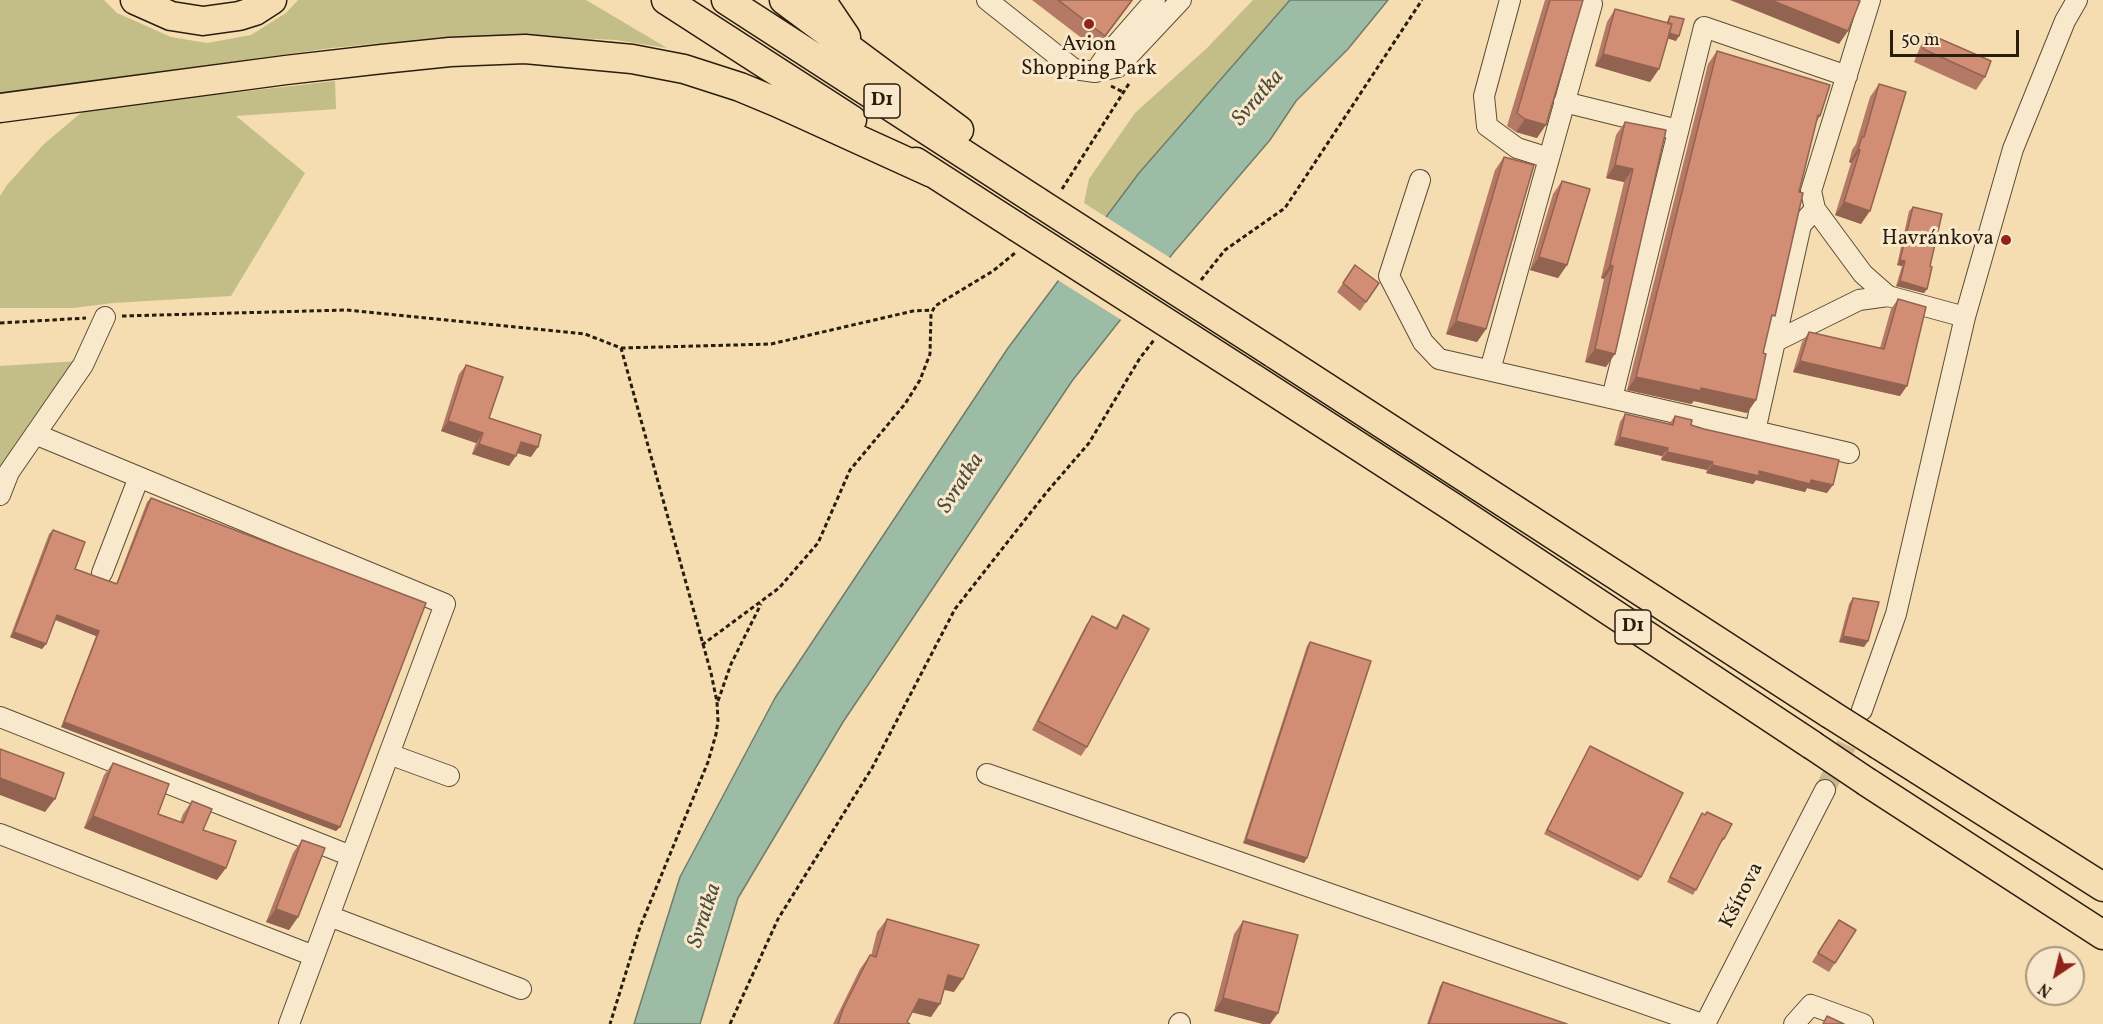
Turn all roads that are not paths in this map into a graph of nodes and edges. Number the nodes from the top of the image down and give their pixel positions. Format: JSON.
{"nodes":[{"id":1,"x":135,"y":0,"type":"edge"},
{"id":2,"x":272,"y":0,"type":"edge"},
{"id":3,"x":666,"y":0,"type":"edge"},
{"id":4,"x":726,"y":0,"type":"edge"},
{"id":5,"x":783,"y":0,"type":"edge"},
{"id":6,"x":821,"y":0,"type":"edge"},
{"id":7,"x":987,"y":0,"type":"edge"},
{"id":8,"x":1155,"y":0,"type":"edge"},
{"id":9,"x":1181,"y":0,"type":"edge"},
{"id":10,"x":1510,"y":0,"type":"edge"},
{"id":11,"x":1870,"y":0,"type":"edge"},
{"id":12,"x":2077,"y":0,"type":"edge"},
{"id":13,"x":1592,"y":4,"type":"dead end"},
{"id":14,"x":855,"y":52,"type":"junction"},
{"id":15,"x":1095,"y":72,"type":"junction"},
{"id":16,"x":1847,"y":76,"type":"junction"},
{"id":17,"x":1564,"y":102,"type":"junction"},
{"id":18,"x":0,"y":108,"type":"edge"},
{"id":19,"x":1678,"y":130,"type":"junction"},
{"id":20,"x":1549,"y":158,"type":"junction"},
{"id":21,"x":932,"y":172,"type":"junction"},
{"id":22,"x":1420,"y":180,"type":"dead end"},
{"id":23,"x":1050,"y":196,"type":"junction"},
{"id":24,"x":1815,"y":209,"type":"junction"},
{"id":25,"x":1888,"y":296,"type":"junction"},
{"id":26,"x":105,"y":317,"type":"road end"},
{"id":27,"x":1965,"y":317,"type":"junction"},
{"id":28,"x":1774,"y":342,"type":"junction"},
{"id":29,"x":1490,"y":370,"type":"junction"},
{"id":30,"x":1612,"y":398,"type":"junction"},
{"id":31,"x":1755,"y":430,"type":"junction"},
{"id":32,"x":35,"y":434,"type":"junction"},
{"id":33,"x":1849,"y":453,"type":"dead end"},
{"id":34,"x":139,"y":477,"type":"junction"},
{"id":35,"x":0,"y":495,"type":"edge"},
{"id":36,"x":102,"y":573,"type":"dead end"},
{"id":37,"x":1863,"y":710,"type":"tunnel mouth"},
{"id":38,"x":0,"y":717,"type":"edge"},
{"id":39,"x":389,"y":753,"type":"junction"},
{"id":40,"x":987,"y":774,"type":"dead end"},
{"id":41,"x":449,"y":776,"type":"dead end"},
{"id":42,"x":1825,"y":790,"type":"tunnel mouth"},
{"id":43,"x":0,"y":834,"type":"edge"},
{"id":44,"x":351,"y":856,"type":"junction"},
{"id":45,"x":2103,"y":887,"type":"edge"},
{"id":46,"x":329,"y":916,"type":"junction"},
{"id":47,"x":2103,"y":934,"type":"edge"},
{"id":48,"x":314,"y":956,"type":"junction"},
{"id":49,"x":521,"y":989,"type":"dead end"},
{"id":50,"x":289,"y":1024,"type":"edge"},
{"id":51,"x":1704,"y":1024,"type":"edge"},
{"id":52,"x":1794,"y":1024,"type":"edge"},
{"id":53,"x":1863,"y":1024,"type":"edge"}],
"edges":[{"from":1,"to":2,"type":"highway"},
{"from":3,"to":21,"type":"highway","number":"D1"},
{"from":4,"to":23,"type":"highway","number":"D1"},
{"from":5,"to":14,"type":"highway"},
{"from":6,"to":14,"type":"highway"},
{"from":7,"to":15,"type":"street"},
{"from":8,"to":15,"type":"street"},
{"from":9,"to":15,"type":"street"},
{"from":10,"to":20,"type":"street"},
{"from":11,"to":16,"type":"street"},
{"from":12,"to":27,"type":"street"},
{"from":13,"to":17,"type":"street"},
{"from":14,"to":23,"type":"highway"},
{"from":16,"to":19,"type":"street"},
{"from":16,"to":24,"type":"street"},
{"from":17,"to":19,"type":"street"},
{"from":17,"to":20,"type":"street"},
{"from":18,"to":21,"type":"highway"},
{"from":19,"to":30,"type":"street"},
{"from":20,"to":29,"type":"street"},
{"from":21,"to":47,"type":"highway","number":"D1","bridge":true},
{"from":22,"to":29,"type":"street"},
{"from":23,"to":45,"type":"highway","number":"D1","bridge":true},
{"from":24,"to":25,"type":"street"},
{"from":24,"to":28,"type":"street"},
{"from":25,"to":27,"type":"street"},
{"from":25,"to":28,"type":"street"},
{"from":26,"to":32,"type":"street"},
{"from":27,"to":37,"type":"street"},
{"from":28,"to":31,"type":"street"},
{"from":29,"to":30,"type":"street"},
{"from":30,"to":31,"type":"street"},
{"from":31,"to":33,"type":"street"},
{"from":32,"to":34,"type":"street"},
{"from":32,"to":35,"type":"street"},
{"from":34,"to":36,"type":"street"},
{"from":34,"to":39,"type":"street"},
{"from":38,"to":44,"type":"street"},
{"from":39,"to":41,"type":"street"},
{"from":39,"to":44,"type":"street"},
{"from":40,"to":51,"type":"street"},
{"from":42,"to":51,"type":"street","name":"Kšírova"},
{"from":43,"to":48,"type":"street"},
{"from":44,"to":46,"type":"street"},
{"from":46,"to":48,"type":"street"},
{"from":46,"to":49,"type":"street"},
{"from":48,"to":50,"type":"street"},
{"from":52,"to":53,"type":"street"}]}
